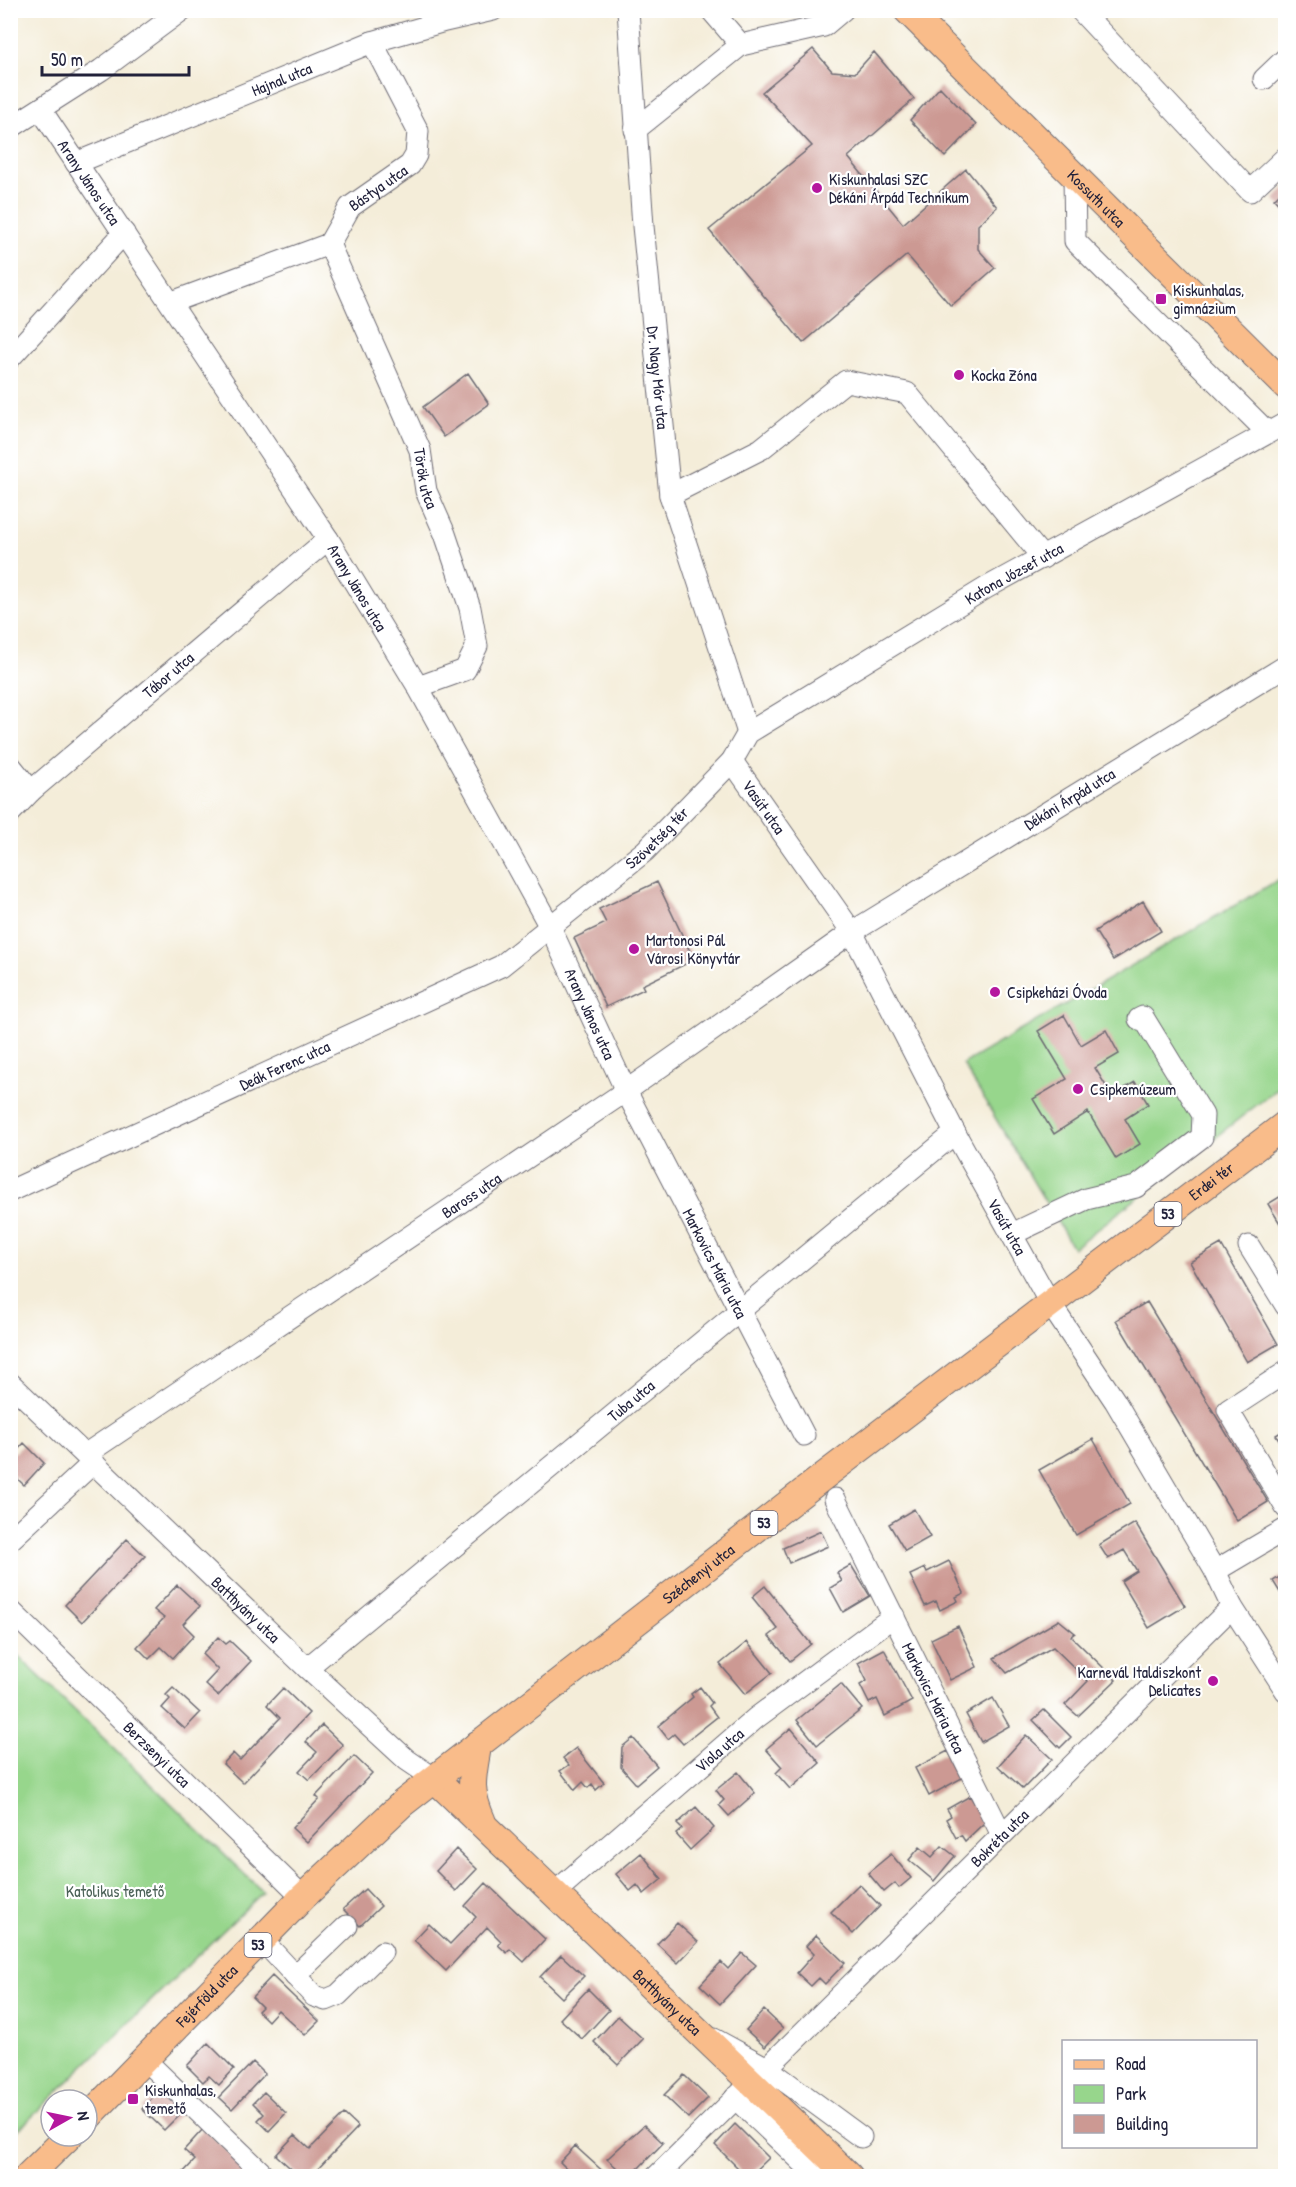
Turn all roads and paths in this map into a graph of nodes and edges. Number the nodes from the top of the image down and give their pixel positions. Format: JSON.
{"nodes":[{"id":1,"x":182,"y":10,"type":"edge"},
{"id":2,"x":494,"y":10,"type":"edge"},
{"id":3,"x":628,"y":10,"type":"edge"},
{"id":4,"x":711,"y":10,"type":"edge"},
{"id":5,"x":843,"y":10,"type":"edge"},
{"id":6,"x":907,"y":10,"type":"edge"},
{"id":7,"x":1080,"y":10,"type":"edge"},
{"id":8,"x":372,"y":42,"type":"junction"},
{"id":9,"x":741,"y":45,"type":"junction"},
{"id":10,"x":1286,"y":58,"type":"edge"},
{"id":11,"x":1264,"y":79,"type":"dead end"},
{"id":12,"x":41,"y":110,"type":"junction"},
{"id":13,"x":10,"y":129,"type":"edge"},
{"id":14,"x":635,"y":130,"type":"junction"},
{"id":15,"x":1286,"y":157,"type":"edge"},
{"id":16,"x":76,"y":163,"type":"junction"},
{"id":17,"x":1074,"y":176,"type":"junction"},
{"id":18,"x":124,"y":233,"type":"junction"},
{"id":19,"x":329,"y":244,"type":"junction"},
{"id":20,"x":172,"y":303,"type":"junction"},
{"id":21,"x":10,"y":358,"type":"edge"},
{"id":22,"x":1286,"y":386,"type":"edge"},
{"id":23,"x":1276,"y":427,"type":"edge"},
{"id":24,"x":670,"y":495,"type":"junction"},
{"id":25,"x":328,"y":539,"type":"junction"},
{"id":26,"x":1043,"y":558,"type":"junction"},
{"id":27,"x":1286,"y":666,"type":"edge"},
{"id":28,"x":418,"y":687,"type":"junction"},
{"id":29,"x":748,"y":733,"type":"junction"},
{"id":30,"x":732,"y":761,"type":"junction"},
{"id":31,"x":10,"y":765,"type":"edge"},
{"id":32,"x":31,"y":791,"type":"junction"},
{"id":33,"x":10,"y":813,"type":"edge"},
{"id":34,"x":550,"y":927,"type":"junction"},
{"id":35,"x":852,"y":932,"type":"junction"},
{"id":36,"x":1139,"y":1019,"type":"dead end"},
{"id":37,"x":626,"y":1091,"type":"junction"},
{"id":38,"x":1286,"y":1124,"type":"edge"},
{"id":39,"x":955,"y":1133,"type":"junction"},
{"id":40,"x":10,"y":1191,"type":"edge"},
{"id":41,"x":1012,"y":1234,"type":"junction"},
{"id":42,"x":1249,"y":1246,"type":"dead end"},
{"id":43,"x":1052,"y":1305,"type":"junction"},
{"id":44,"x":1286,"y":1306,"type":"edge"},
{"id":45,"x":741,"y":1312,"type":"junction"},
{"id":46,"x":1286,"y":1372,"type":"edge"},
{"id":47,"x":10,"y":1383,"type":"edge"},
{"id":48,"x":804,"y":1435,"type":"dead end"},
{"id":49,"x":90,"y":1458,"type":"junction"},
{"id":50,"x":835,"y":1499,"type":"dead end"},
{"id":51,"x":1286,"y":1508,"type":"edge"},
{"id":52,"x":1286,"y":1529,"type":"edge"},
{"id":53,"x":10,"y":1540,"type":"edge"},
{"id":54,"x":1215,"y":1571,"type":"junction"},
{"id":55,"x":1232,"y":1607,"type":"junction"},
{"id":56,"x":10,"y":1610,"type":"edge"},
{"id":57,"x":894,"y":1616,"type":"junction"},
{"id":58,"x":307,"y":1668,"type":"junction"},
{"id":59,"x":1286,"y":1691,"type":"edge"},
{"id":60,"x":478,"y":1744,"type":"junction"},
{"id":61,"x":435,"y":1779,"type":"junction"},
{"id":62,"x":486,"y":1829,"type":"junction"},
{"id":63,"x":1001,"y":1833,"type":"junction"},
{"id":64,"x":553,"y":1894,"type":"junction"},
{"id":65,"x":303,"y":1898,"type":"junction"},
{"id":66,"x":347,"y":1926,"type":"dead end"},
{"id":67,"x":263,"y":1941,"type":"junction"},
{"id":68,"x":382,"y":1952,"type":"dead end"},
{"id":69,"x":295,"y":1976,"type":"junction"},
{"id":70,"x":145,"y":2060,"type":"junction"},
{"id":71,"x":751,"y":2083,"type":"junction"},
{"id":72,"x":99,"y":2106,"type":"edge"},
{"id":73,"x":861,"y":2137,"type":"dead end"},
{"id":74,"x":57,"y":2148,"type":"edge"},
{"id":75,"x":28,"y":2176,"type":"edge"},
{"id":76,"x":266,"y":2176,"type":"edge"},
{"id":77,"x":657,"y":2176,"type":"edge"},
{"id":78,"x":817,"y":2176,"type":"edge"},
{"id":79,"x":849,"y":2176,"type":"edge"}],
"edges":[{"from":1,"to":12,"type":"street"},
{"from":2,"to":8,"type":"street","name":"Hajnal utca"},
{"from":3,"to":14,"type":"street","name":"Dr. Nagy Mór utca"},
{"from":4,"to":9,"type":"street"},
{"from":5,"to":9,"type":"street"},
{"from":6,"to":17,"type":"main road","name":"Kossuth utca"},
{"from":7,"to":15,"type":"street"},
{"from":8,"to":16,"type":"street","name":"Hajnal utca"},
{"from":8,"to":19,"type":"street","name":"Bástya utca"},
{"from":9,"to":14,"type":"street"},
{"from":10,"to":11,"type":"street"},
{"from":12,"to":13,"type":"street"},
{"from":12,"to":16,"type":"street","name":"Arany János utca"},
{"from":14,"to":24,"type":"street","name":"Dr. Nagy Mór utca"},
{"from":16,"to":18,"type":"street","name":"Arany János utca"},
{"from":17,"to":22,"type":"main road","name":"Kossuth utca"},
{"from":17,"to":23,"type":"street"},
{"from":18,"to":20,"type":"street","name":"Arany János utca"},
{"from":18,"to":21,"type":"street"},
{"from":19,"to":20,"type":"street"},
{"from":19,"to":28,"type":"street","name":"Török utca"},
{"from":20,"to":25,"type":"street","name":"Arany János utca"},
{"from":23,"to":26,"type":"street","name":"Katona József utca"},
{"from":24,"to":26,"type":"street"},
{"from":24,"to":29,"type":"street","name":"Dr. Nagy Mór utca"},
{"from":25,"to":28,"type":"street","name":"Arany János utca"},
{"from":25,"to":32,"type":"street","name":"Tábor utca"},
{"from":26,"to":29,"type":"street","name":"Katona József utca"},
{"from":27,"to":35,"type":"street","name":"Dékáni Árpád utca"},
{"from":28,"to":34,"type":"street","name":"Arany János utca"},
{"from":29,"to":30,"type":"street","name":"Szövetség tér"},
{"from":30,"to":34,"type":"street","name":"Szövetség tér"},
{"from":30,"to":35,"type":"street","name":"Vasút utca"},
{"from":31,"to":32,"type":"street"},
{"from":32,"to":33,"type":"street","name":"Tábor utca"},
{"from":34,"to":37,"type":"street","name":"Arany János utca"},
{"from":34,"to":40,"type":"street","name":"Deák Ferenc utca"},
{"from":35,"to":37,"type":"street","name":"Baross utca"},
{"from":35,"to":39,"type":"street","name":"Vasút utca"},
{"from":36,"to":41,"type":"street"},
{"from":37,"to":45,"type":"street","name":"Markovics Mária utca"},
{"from":37,"to":49,"type":"street","name":"Baross utca"},
{"from":38,"to":43,"type":"main road","name":"Erdei tér","number":"53"},
{"from":39,"to":41,"type":"street","name":"Vasút utca"},
{"from":39,"to":45,"type":"street","name":"Tuba utca"},
{"from":41,"to":43,"type":"street","name":"Vasút utca"},
{"from":42,"to":44,"type":"street"},
{"from":43,"to":54,"type":"street","name":"Vasút utca"},
{"from":43,"to":60,"type":"main road","name":"Széchenyi utca","number":"53"},
{"from":45,"to":48,"type":"street","name":"Markovics Mária utca"},
{"from":45,"to":58,"type":"street","name":"Tuba utca"},
{"from":46,"to":51,"type":"street"},
{"from":47,"to":49,"type":"street","name":"Batthyány utca"},
{"from":49,"to":53,"type":"street","name":"Baross utca"},
{"from":49,"to":58,"type":"street","name":"Batthyány utca"},
{"from":50,"to":57,"type":"street","name":"Markovics Mária utca"},
{"from":52,"to":54,"type":"street"},
{"from":54,"to":55,"type":"street","name":"Vasút utca"},
{"from":55,"to":59,"type":"street","name":"Vasút utca"},
{"from":55,"to":63,"type":"street","name":"Bokréta utca"},
{"from":56,"to":65,"type":"street","name":"Berzsenyi utca"},
{"from":57,"to":63,"type":"street","name":"Markovics Mária utca"},
{"from":57,"to":64,"type":"street","name":"Viola utca"},
{"from":58,"to":61,"type":"street","name":"Batthyány utca"},
{"from":60,"to":61,"type":"main road","name":"Széchenyi utca","number":"53"},
{"from":60,"to":62,"type":"main road","name":"Batthyány utca"},
{"from":61,"to":62,"type":"main road","name":"Batthyány utca"},
{"from":61,"to":65,"type":"main road","name":"Fejérföld utca","number":"53"},
{"from":62,"to":64,"type":"main road","name":"Batthyány utca"},
{"from":63,"to":71,"type":"street","name":"Bokréta utca"},
{"from":64,"to":71,"type":"main road","name":"Batthyány utca"},
{"from":65,"to":67,"type":"main road","name":"Fejérföld utca","number":"53"},
{"from":66,"to":69,"type":"street"},
{"from":67,"to":69,"type":"street"},
{"from":67,"to":70,"type":"main road","name":"Fejérföld utca","number":"53"},
{"from":68,"to":69,"type":"street"},
{"from":70,"to":72,"type":"main road","name":"Fejérföld utca","number":"53"},
{"from":70,"to":76,"type":"street"},
{"from":71,"to":73,"type":"street"},
{"from":71,"to":77,"type":"street","name":"Bokréta utca"},
{"from":71,"to":78,"type":"street"},
{"from":71,"to":79,"type":"main road","name":"Batthyány utca"},
{"from":74,"to":75,"type":"main road"}]}
